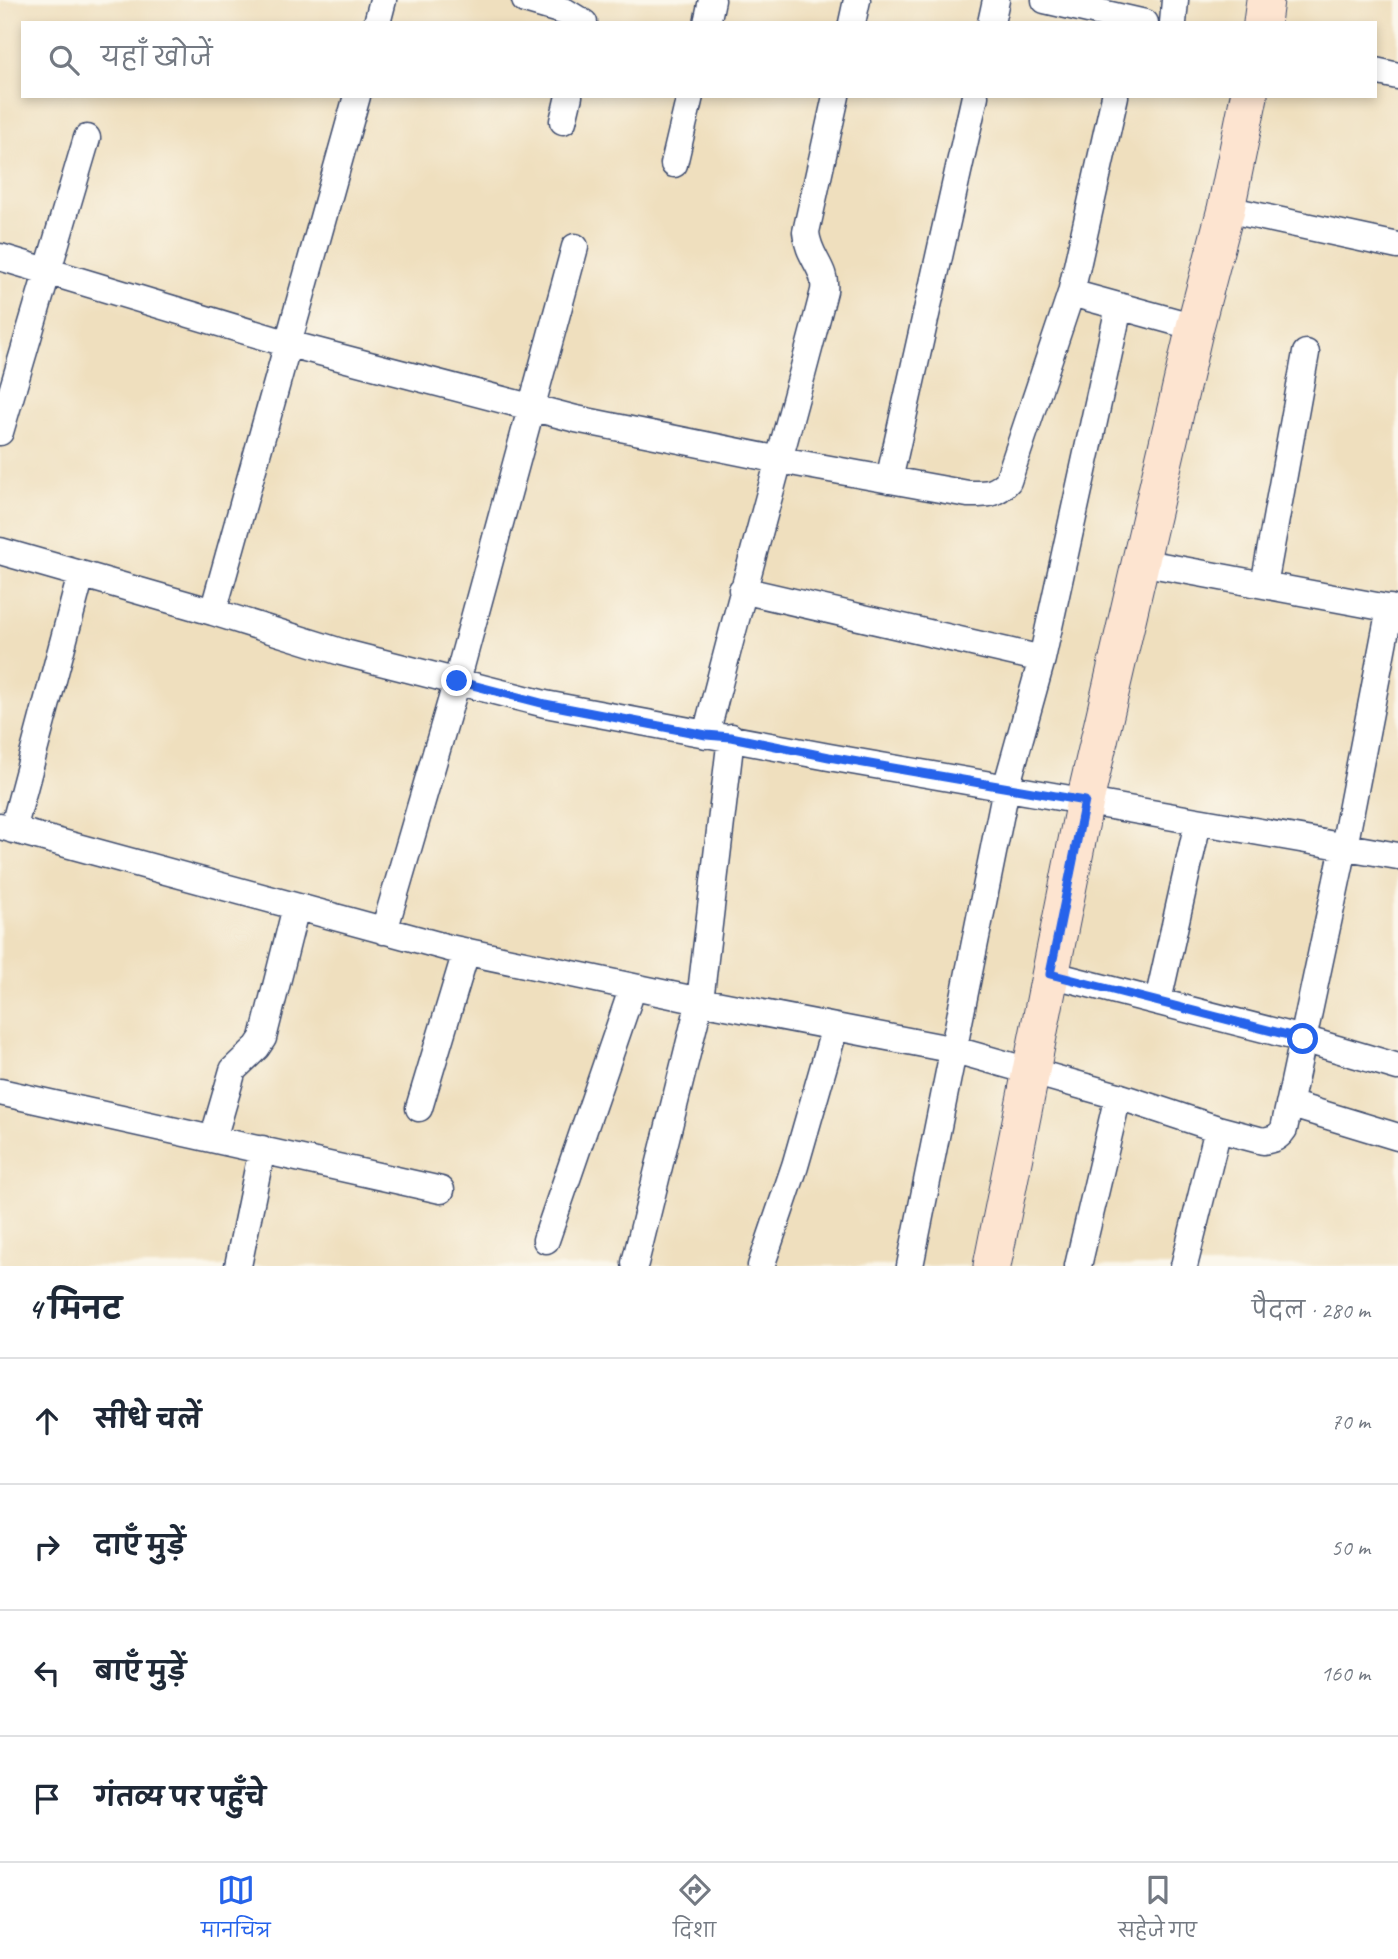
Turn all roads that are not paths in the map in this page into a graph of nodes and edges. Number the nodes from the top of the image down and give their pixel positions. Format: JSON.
{"nodes":[{"id":1,"x":383,"y":0,"type":"edge"},
{"id":2,"x":525,"y":0,"type":"edge"},
{"id":3,"x":712,"y":0,"type":"edge"},
{"id":4,"x":857,"y":0,"type":"edge"},
{"id":5,"x":996,"y":0,"type":"edge"},
{"id":6,"x":1045,"y":0,"type":"edge"},
{"id":7,"x":1175,"y":0,"type":"edge"},
{"id":8,"x":1265,"y":0,"type":"edge"},
{"id":9,"x":378,"y":21,"type":"edge"},
{"id":10,"x":581,"y":21,"type":"edge"},
{"id":11,"x":707,"y":21,"type":"edge"},
{"id":12,"x":852,"y":21,"type":"edge"},
{"id":13,"x":991,"y":21,"type":"edge"},
{"id":14,"x":1132,"y":21,"type":"edge"},
{"id":15,"x":1174,"y":21,"type":"edge"},
{"id":16,"x":1262,"y":21,"type":"edge"},
{"id":17,"x":1377,"y":71,"type":"edge"},
{"id":18,"x":1398,"y":76,"type":"edge"},
{"id":19,"x":356,"y":98,"type":"edge"},
{"id":20,"x":690,"y":98,"type":"edge"},
{"id":21,"x":836,"y":98,"type":"edge"},
{"id":22,"x":975,"y":98,"type":"edge"},
{"id":23,"x":1115,"y":98,"type":"edge"},
{"id":24,"x":1249,"y":98,"type":"edge"},
{"id":25,"x":88,"y":138,"type":"dead end"},
{"id":26,"x":674,"y":164,"type":"dead end"},
{"id":27,"x":1226,"y":209,"type":"junction"},
{"id":28,"x":1398,"y":246,"type":"edge"},
{"id":29,"x":575,"y":247,"type":"dead end"},
{"id":30,"x":0,"y":257,"type":"edge"},
{"id":31,"x":49,"y":272,"type":"junction"},
{"id":32,"x":1071,"y":293,"type":"junction"},
{"id":33,"x":1119,"y":307,"type":"junction"},
{"id":34,"x":1195,"y":327,"type":"junction"},
{"id":35,"x":289,"y":344,"type":"junction"},
{"id":36,"x":1307,"y":354,"type":"dead end"},
{"id":37,"x":530,"y":406,"type":"junction"},
{"id":38,"x":0,"y":432,"type":"edge"},
{"id":39,"x":780,"y":460,"type":"junction"},
{"id":40,"x":889,"y":480,"type":"junction"},
{"id":41,"x":0,"y":551,"type":"edge"},
{"id":42,"x":1140,"y":562,"type":"junction"},
{"id":43,"x":81,"y":575,"type":"junction"},
{"id":44,"x":1264,"y":585,"type":"junction"},
{"id":45,"x":742,"y":590,"type":"junction"},
{"id":46,"x":1394,"y":609,"type":"edge"},
{"id":47,"x":213,"y":612,"type":"junction"},
{"id":48,"x":1042,"y":659,"type":"junction"},
{"id":49,"x":457,"y":681,"type":"junction"},
{"id":50,"x":718,"y":736,"type":"junction"},
{"id":51,"x":1006,"y":788,"type":"junction"},
{"id":52,"x":1085,"y":801,"type":"junction"},
{"id":53,"x":1198,"y":822,"type":"junction"},
{"id":54,"x":7,"y":828,"type":"edge"},
{"id":55,"x":1344,"y":847,"type":"junction"},
{"id":56,"x":1398,"y":856,"type":"edge"},
{"id":57,"x":296,"y":907,"type":"junction"},
{"id":58,"x":384,"y":931,"type":"junction"},
{"id":59,"x":466,"y":952,"type":"junction"},
{"id":60,"x":1050,"y":974,"type":"junction"},
{"id":61,"x":633,"y":987,"type":"junction"},
{"id":62,"x":700,"y":1001,"type":"junction"},
{"id":63,"x":1158,"y":1001,"type":"junction"},
{"id":64,"x":835,"y":1027,"type":"junction"},
{"id":65,"x":1303,"y":1039,"type":"junction"},
{"id":66,"x":955,"y":1050,"type":"junction"},
{"id":67,"x":1398,"y":1067,"type":"edge"},
{"id":68,"x":1032,"y":1073,"type":"junction"},
{"id":69,"x":0,"y":1091,"type":"edge"},
{"id":70,"x":1118,"y":1096,"type":"junction"},
{"id":71,"x":1289,"y":1104,"type":"junction"},
{"id":72,"x":419,"y":1108,"type":"dead end"},
{"id":73,"x":1218,"y":1129,"type":"junction"},
{"id":74,"x":1398,"y":1137,"type":"edge"},
{"id":75,"x":213,"y":1139,"type":"junction"},
{"id":76,"x":262,"y":1149,"type":"junction"},
{"id":77,"x":440,"y":1190,"type":"dead end"},
{"id":78,"x":546,"y":1240,"type":"dead end"},
{"id":79,"x":635,"y":1263,"type":"dead end"},
{"id":80,"x":238,"y":1266,"type":"edge"},
{"id":81,"x":761,"y":1266,"type":"edge"},
{"id":82,"x":910,"y":1266,"type":"edge"},
{"id":83,"x":992,"y":1266,"type":"edge"},
{"id":84,"x":1078,"y":1266,"type":"edge"},
{"id":85,"x":1184,"y":1266,"type":"edge"}],
"edges":[{"from":1,"to":9,"type":"street"},
{"from":2,"to":10,"type":"street"},
{"from":3,"to":11,"type":"street"},
{"from":4,"to":12,"type":"street"},
{"from":5,"to":13,"type":"street"},
{"from":6,"to":14,"type":"street"},
{"from":7,"to":15,"type":"street"},
{"from":8,"to":16,"type":"street"},
{"from":17,"to":18,"type":"street"},
{"from":19,"to":35,"type":"street"},
{"from":20,"to":26,"type":"street"},
{"from":21,"to":39,"type":"street"},
{"from":22,"to":40,"type":"street"},
{"from":23,"to":32,"type":"street"},
{"from":24,"to":27,"type":"street"},
{"from":25,"to":31,"type":"street"},
{"from":27,"to":28,"type":"street"},
{"from":27,"to":34,"type":"street"},
{"from":29,"to":37,"type":"street"},
{"from":30,"to":31,"type":"street"},
{"from":31,"to":35,"type":"street"},
{"from":31,"to":38,"type":"street"},
{"from":32,"to":33,"type":"street"},
{"from":32,"to":40,"type":"street"},
{"from":33,"to":34,"type":"street"},
{"from":33,"to":48,"type":"street"},
{"from":34,"to":42,"type":"street"},
{"from":35,"to":37,"type":"street"},
{"from":35,"to":47,"type":"street"},
{"from":36,"to":44,"type":"street"},
{"from":37,"to":39,"type":"street"},
{"from":37,"to":49,"type":"street"},
{"from":39,"to":40,"type":"street"},
{"from":39,"to":45,"type":"street"},
{"from":41,"to":43,"type":"street"},
{"from":42,"to":44,"type":"street"},
{"from":42,"to":52,"type":"street"},
{"from":43,"to":47,"type":"street"},
{"from":43,"to":54,"type":"street"},
{"from":44,"to":46,"type":"street"},
{"from":45,"to":48,"type":"street"},
{"from":45,"to":50,"type":"street"},
{"from":46,"to":55,"type":"street"},
{"from":47,"to":49,"type":"street"},
{"from":48,"to":51,"type":"street"},
{"from":49,"to":50,"type":"street"},
{"from":49,"to":58,"type":"street"},
{"from":50,"to":51,"type":"street"},
{"from":50,"to":62,"type":"street"},
{"from":51,"to":52,"type":"street"},
{"from":51,"to":66,"type":"street"},
{"from":52,"to":53,"type":"street"},
{"from":52,"to":60,"type":"street"},
{"from":53,"to":55,"type":"street"},
{"from":53,"to":63,"type":"street"},
{"from":54,"to":57,"type":"street"},
{"from":55,"to":56,"type":"street"},
{"from":55,"to":65,"type":"street"},
{"from":57,"to":58,"type":"street"},
{"from":57,"to":75,"type":"street"},
{"from":58,"to":59,"type":"street"},
{"from":59,"to":61,"type":"street"},
{"from":59,"to":72,"type":"street"},
{"from":60,"to":63,"type":"street"},
{"from":60,"to":68,"type":"street"},
{"from":61,"to":62,"type":"street"},
{"from":61,"to":78,"type":"street"},
{"from":62,"to":64,"type":"street"},
{"from":62,"to":79,"type":"street"},
{"from":63,"to":65,"type":"street"},
{"from":64,"to":66,"type":"street"},
{"from":64,"to":81,"type":"street"},
{"from":65,"to":67,"type":"street"},
{"from":65,"to":71,"type":"street"},
{"from":66,"to":68,"type":"street"},
{"from":66,"to":82,"type":"street"},
{"from":68,"to":70,"type":"street"},
{"from":68,"to":83,"type":"street"},
{"from":69,"to":75,"type":"street"},
{"from":70,"to":73,"type":"street"},
{"from":70,"to":84,"type":"street"},
{"from":71,"to":73,"type":"street"},
{"from":71,"to":74,"type":"street"},
{"from":73,"to":85,"type":"street"},
{"from":75,"to":76,"type":"street"},
{"from":76,"to":77,"type":"street"},
{"from":76,"to":80,"type":"street"}]}
